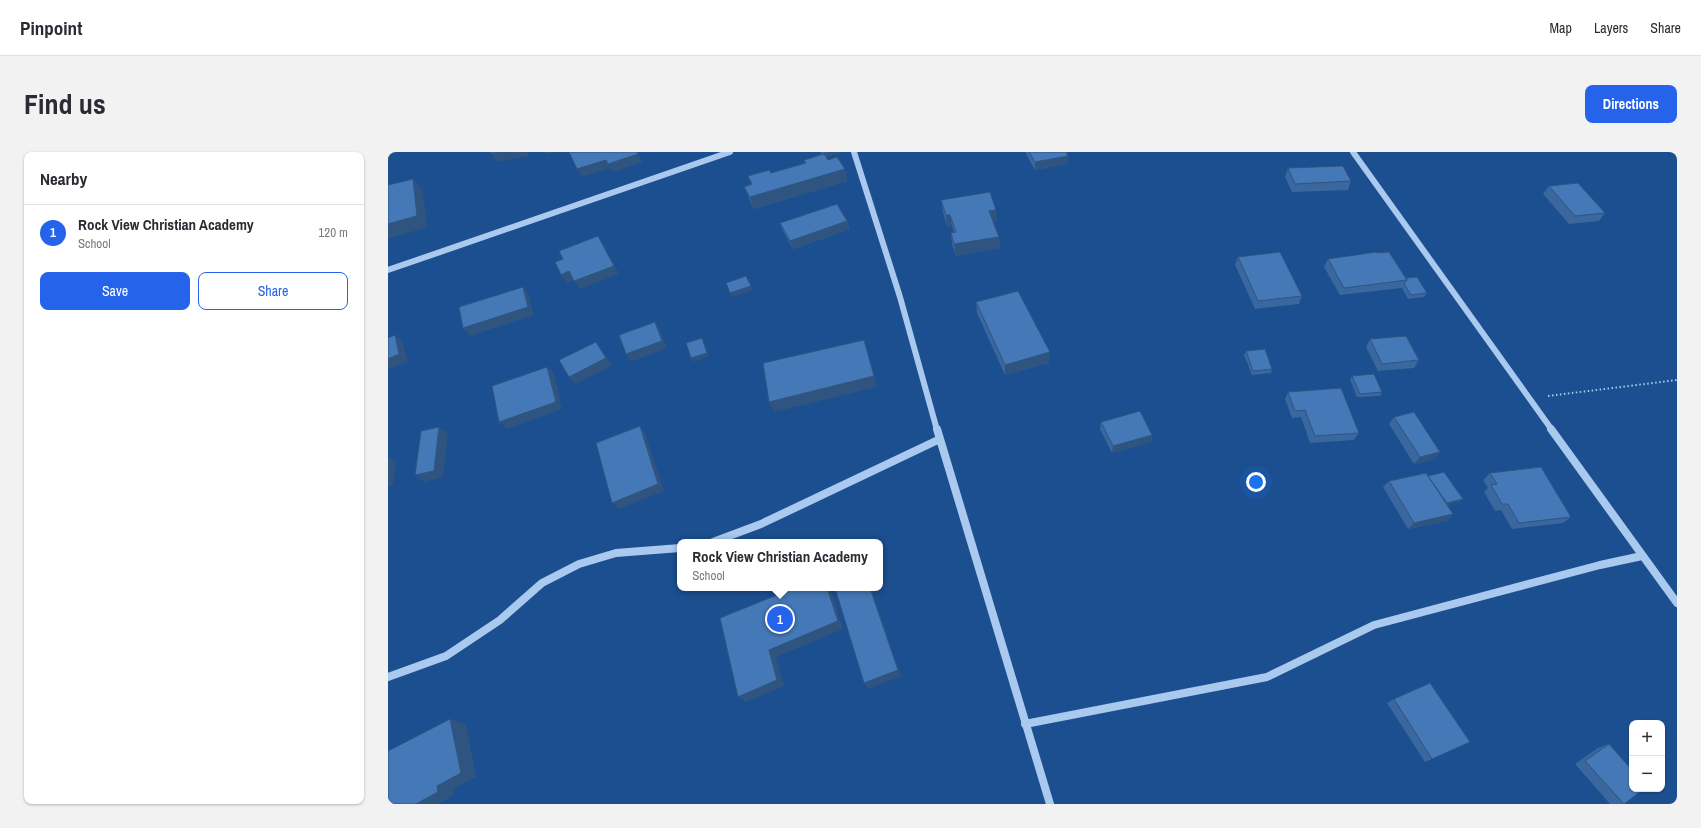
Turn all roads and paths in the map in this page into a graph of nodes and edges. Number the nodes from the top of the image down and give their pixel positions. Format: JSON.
{"nodes":[{"id":1,"x":730,"y":152,"type":"edge"},
{"id":2,"x":854,"y":152,"type":"edge"},
{"id":3,"x":1353,"y":152,"type":"edge"},
{"id":4,"x":388,"y":270,"type":"edge"},
{"id":5,"x":1677,"y":380,"type":"edge"},
{"id":6,"x":1529,"y":398,"type":"junction"},
{"id":7,"x":940,"y":439,"type":"junction"},
{"id":8,"x":722,"y":539,"type":"edge"},
{"id":9,"x":677,"y":548,"type":"edge"},
{"id":10,"x":1642,"y":556,"type":"junction"},
{"id":11,"x":1677,"y":603,"type":"edge"},
{"id":12,"x":388,"y":677,"type":"edge"},
{"id":13,"x":1025,"y":724,"type":"junction"},
{"id":14,"x":1050,"y":804,"type":"edge"}],
"edges":[{"from":1,"to":4,"type":"street"},
{"from":2,"to":7,"type":"street"},
{"from":3,"to":6,"type":"street"},
{"from":5,"to":6,"type":"path"},
{"from":6,"to":10,"type":"street"},
{"from":7,"to":8,"type":"street"},
{"from":7,"to":13,"type":"street"},
{"from":9,"to":12,"type":"street"},
{"from":10,"to":11,"type":"street"},
{"from":10,"to":13,"type":"street"},
{"from":13,"to":14,"type":"street"}]}
